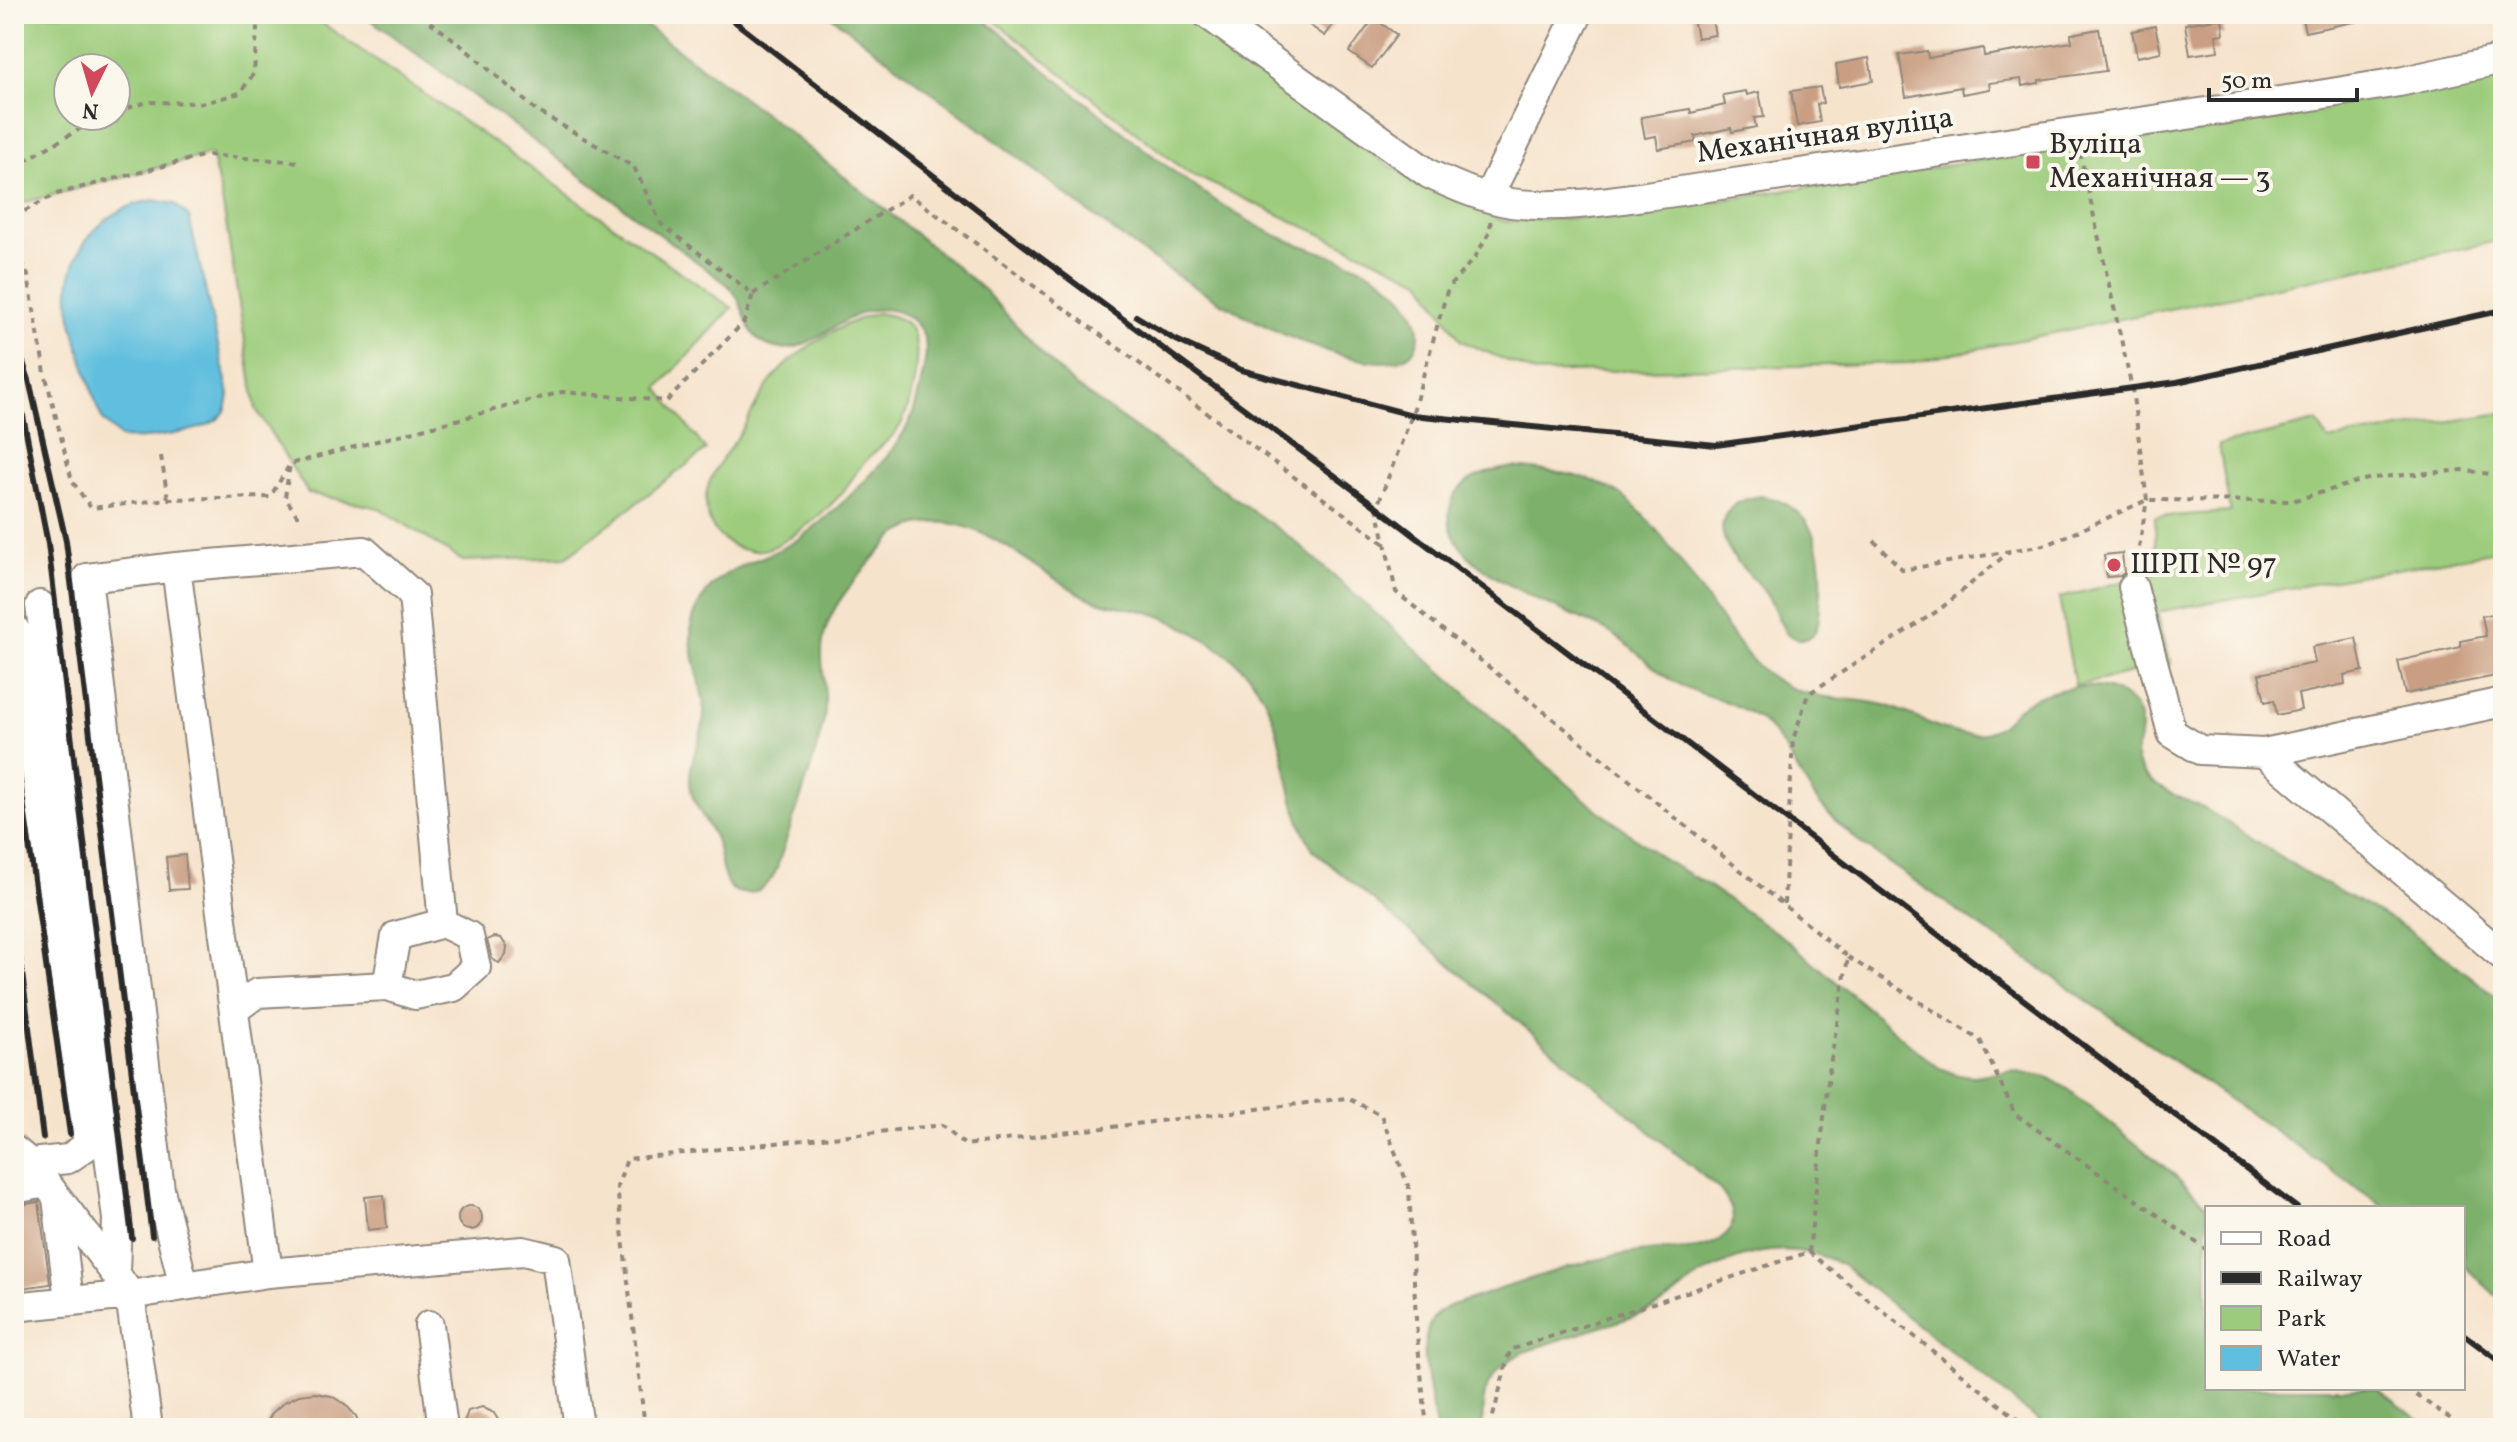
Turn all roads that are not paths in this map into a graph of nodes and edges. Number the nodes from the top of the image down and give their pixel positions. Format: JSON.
{"nodes":[{"id":1,"x":1207,"y":14,"type":"edge"},
{"id":2,"x":1578,"y":14,"type":"edge"},
{"id":3,"x":2503,"y":59,"type":"edge"},
{"id":4,"x":1488,"y":197,"type":"junction"},
{"id":5,"x":176,"y":567,"type":"junction"},
{"id":6,"x":2133,"y":587,"type":"road end"},
{"id":7,"x":40,"y":605,"type":"dead end"},
{"id":8,"x":14,"y":628,"type":"edge"},
{"id":9,"x":2503,"y":702,"type":"edge"},
{"id":10,"x":21,"y":713,"type":"edge"},
{"id":11,"x":2264,"y":753,"type":"junction"},
{"id":12,"x":443,"y":923,"type":"junction"},
{"id":13,"x":2503,"y":956,"type":"edge"},
{"id":14,"x":387,"y":986,"type":"junction"},
{"id":15,"x":234,"y":1010,"type":"junction"},
{"id":16,"x":14,"y":1150,"type":"edge"},
{"id":17,"x":14,"y":1189,"type":"edge"},
{"id":18,"x":57,"y":1197,"type":"junction"},
{"id":19,"x":268,"y":1273,"type":"junction"},
{"id":20,"x":122,"y":1284,"type":"junction"},
{"id":21,"x":184,"y":1286,"type":"junction"},
{"id":22,"x":69,"y":1301,"type":"junction"},
{"id":23,"x":14,"y":1307,"type":"edge"},
{"id":24,"x":429,"y":1325,"type":"dead end"},
{"id":25,"x":148,"y":1428,"type":"edge"},
{"id":26,"x":443,"y":1428,"type":"edge"},
{"id":27,"x":579,"y":1428,"type":"edge"}],
"edges":[{"from":1,"to":4,"type":"street","name":"Механічная вуліца"},
{"from":2,"to":4,"type":"street"},
{"from":3,"to":4,"type":"street","name":"Механічная вуліца"},
{"from":5,"to":12,"type":"street"},
{"from":5,"to":15,"type":"street"},
{"from":5,"to":21,"type":"street"},
{"from":6,"to":11,"type":"street"},
{"from":7,"to":20,"type":"street"},
{"from":8,"to":10,"type":"street"},
{"from":9,"to":11,"type":"street"},
{"from":10,"to":16,"type":"street"},
{"from":11,"to":13,"type":"street"},
{"from":12,"to":14,"type":"street"},
{"from":12,"to":14,"type":"street"},
{"from":14,"to":15,"type":"street"},
{"from":15,"to":19,"type":"street"},
{"from":17,"to":18,"type":"street"},
{"from":18,"to":20,"type":"street"},
{"from":18,"to":22,"type":"street"},
{"from":19,"to":21,"type":"street"},
{"from":19,"to":27,"type":"street"},
{"from":20,"to":21,"type":"street"},
{"from":20,"to":22,"type":"street"},
{"from":20,"to":25,"type":"street"},
{"from":22,"to":23,"type":"street"},
{"from":24,"to":26,"type":"street"}]}
